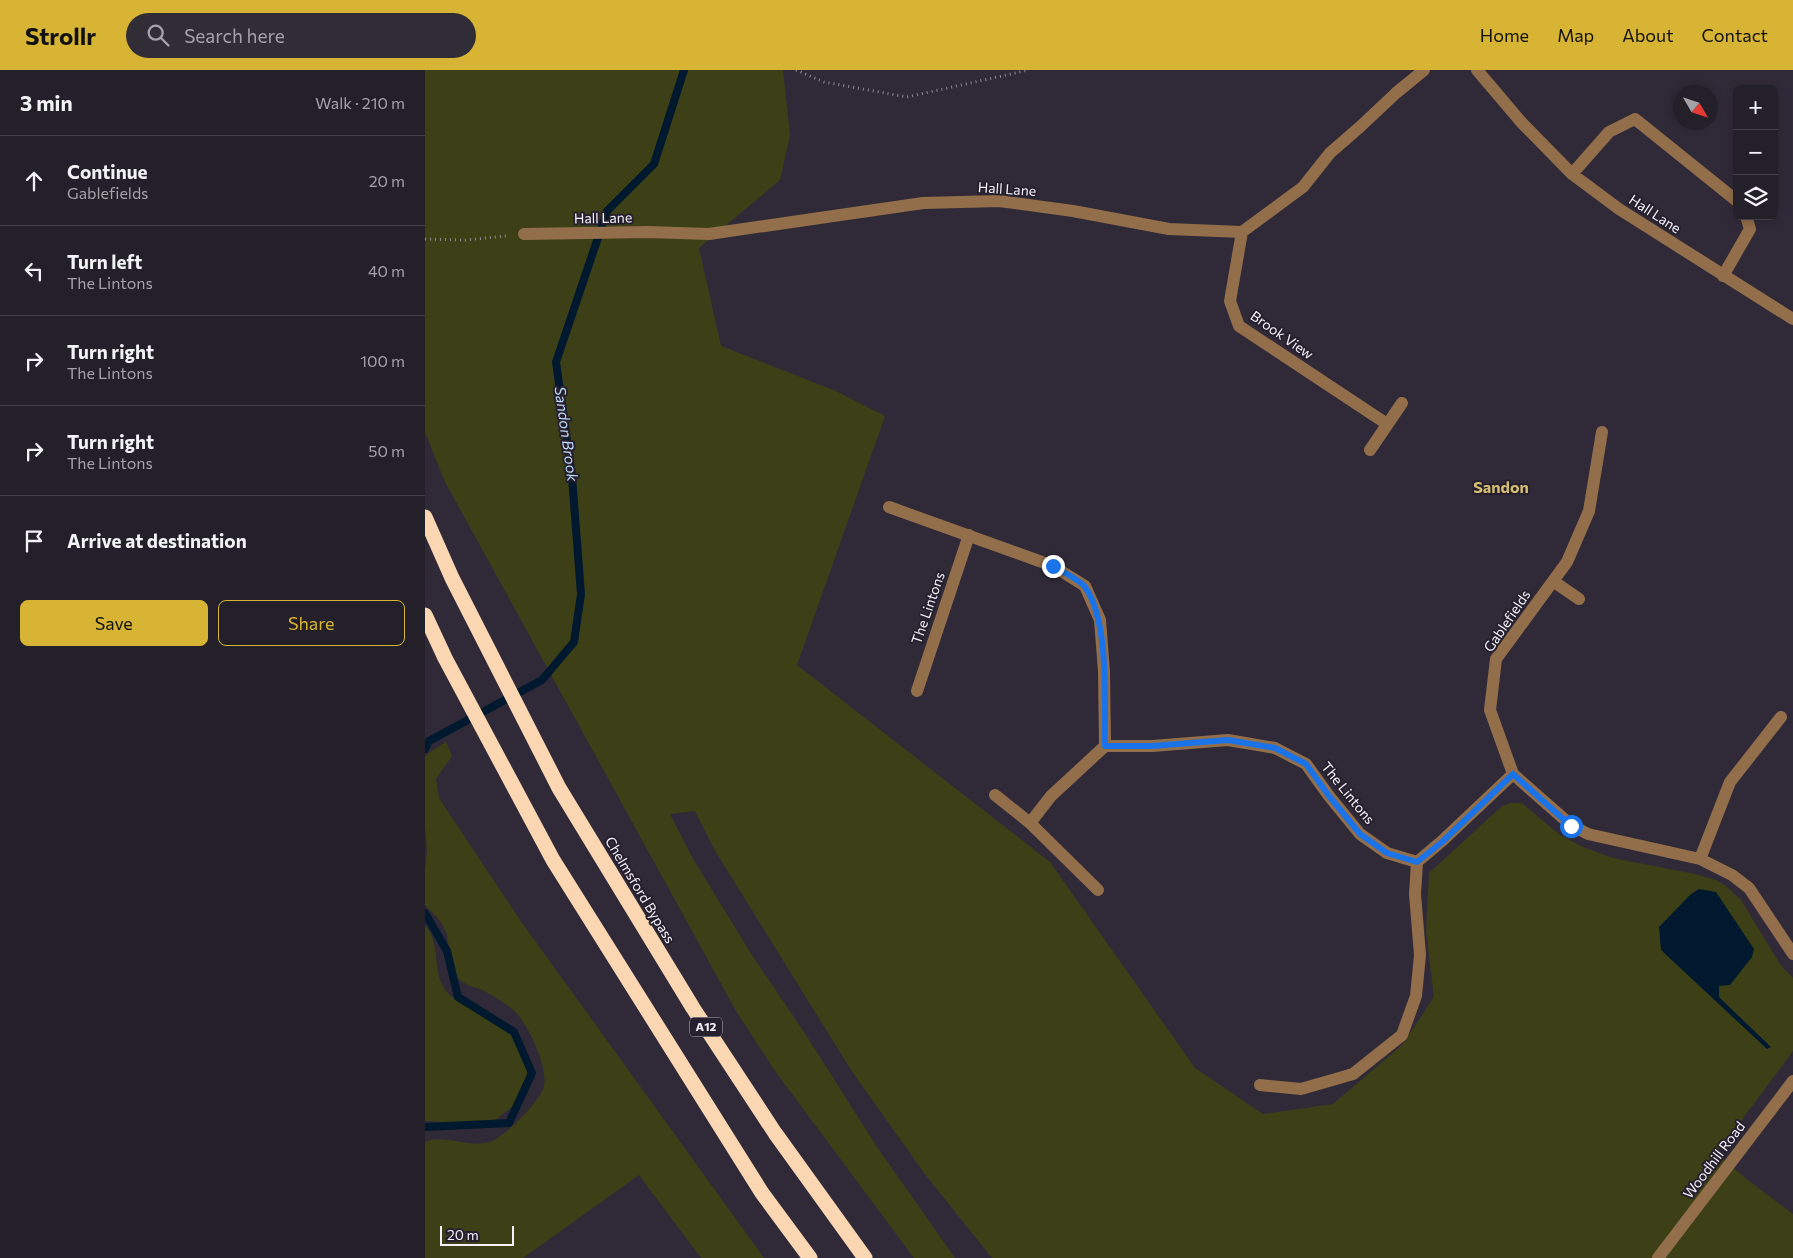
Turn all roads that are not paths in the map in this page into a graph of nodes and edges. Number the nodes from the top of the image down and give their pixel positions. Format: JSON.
{"nodes":[{"id":1,"x":1425,"y":70,"type":"edge"},
{"id":2,"x":1477,"y":70,"type":"edge"},
{"id":3,"x":1572,"y":174,"type":"junction"},
{"id":4,"x":1733,"y":198,"type":"edge"},
{"id":5,"x":1748,"y":220,"type":"edge"},
{"id":6,"x":1241,"y":232,"type":"junction"},
{"id":7,"x":524,"y":234,"type":"road end"},
{"id":8,"x":1723,"y":276,"type":"junction"},
{"id":9,"x":1793,"y":319,"type":"edge"},
{"id":10,"x":1402,"y":403,"type":"dead end"},
{"id":11,"x":1387,"y":424,"type":"junction"},
{"id":12,"x":1602,"y":432,"type":"dead end"},
{"id":13,"x":1370,"y":450,"type":"dead end"},
{"id":14,"x":889,"y":507,"type":"dead end"},
{"id":15,"x":425,"y":516,"type":"edge"},
{"id":16,"x":969,"y":536,"type":"junction"},
{"id":17,"x":1553,"y":581,"type":"junction"},
{"id":18,"x":1579,"y":599,"type":"dead end"},
{"id":19,"x":425,"y":615,"type":"edge"},
{"id":20,"x":917,"y":691,"type":"dead end"},
{"id":21,"x":1781,"y":717,"type":"dead end"},
{"id":22,"x":1105,"y":746,"type":"junction"},
{"id":23,"x":1513,"y":774,"type":"junction"},
{"id":24,"x":995,"y":795,"type":"dead end"},
{"id":25,"x":1030,"y":823,"type":"junction"},
{"id":26,"x":1700,"y":859,"type":"junction"},
{"id":27,"x":1417,"y":862,"type":"junction"},
{"id":28,"x":1098,"y":890,"type":"dead end"},
{"id":29,"x":1793,"y":954,"type":"edge"},
{"id":30,"x":1793,"y":1081,"type":"edge"},
{"id":31,"x":1260,"y":1085,"type":"dead end"},
{"id":32,"x":810,"y":1258,"type":"edge"},
{"id":33,"x":865,"y":1258,"type":"edge"},
{"id":34,"x":1658,"y":1258,"type":"edge"}],
"edges":[{"from":1,"to":6,"type":"street"},
{"from":2,"to":3,"type":"street","name":"Hall Lane"},
{"from":3,"to":4,"type":"street"},
{"from":3,"to":8,"type":"street","name":"Hall Lane"},
{"from":5,"to":8,"type":"street"},
{"from":6,"to":7,"type":"street","name":"Hall Lane"},
{"from":6,"to":11,"type":"street","name":"Brook View"},
{"from":8,"to":9,"type":"street","name":"Hall Lane"},
{"from":10,"to":11,"type":"street"},
{"from":11,"to":13,"type":"street"},
{"from":12,"to":17,"type":"street","name":"Gablefields"},
{"from":14,"to":16,"type":"street"},
{"from":15,"to":33,"type":"highway","name":"Chelmsford Bypass","number":"A12"},
{"from":16,"to":20,"type":"street","name":"The Lintons"},
{"from":16,"to":22,"type":"street"},
{"from":17,"to":18,"type":"street"},
{"from":17,"to":23,"type":"street","name":"Gablefields"},
{"from":19,"to":32,"type":"highway"},
{"from":21,"to":26,"type":"street"},
{"from":22,"to":25,"type":"street"},
{"from":22,"to":27,"type":"street","name":"The Lintons"},
{"from":23,"to":26,"type":"street","name":"Gablefields"},
{"from":23,"to":27,"type":"street"},
{"from":24,"to":25,"type":"street"},
{"from":25,"to":28,"type":"street"},
{"from":26,"to":29,"type":"street","name":"Gablefields"},
{"from":27,"to":31,"type":"street"},
{"from":30,"to":34,"type":"street","name":"Woodhill Road"}]}
